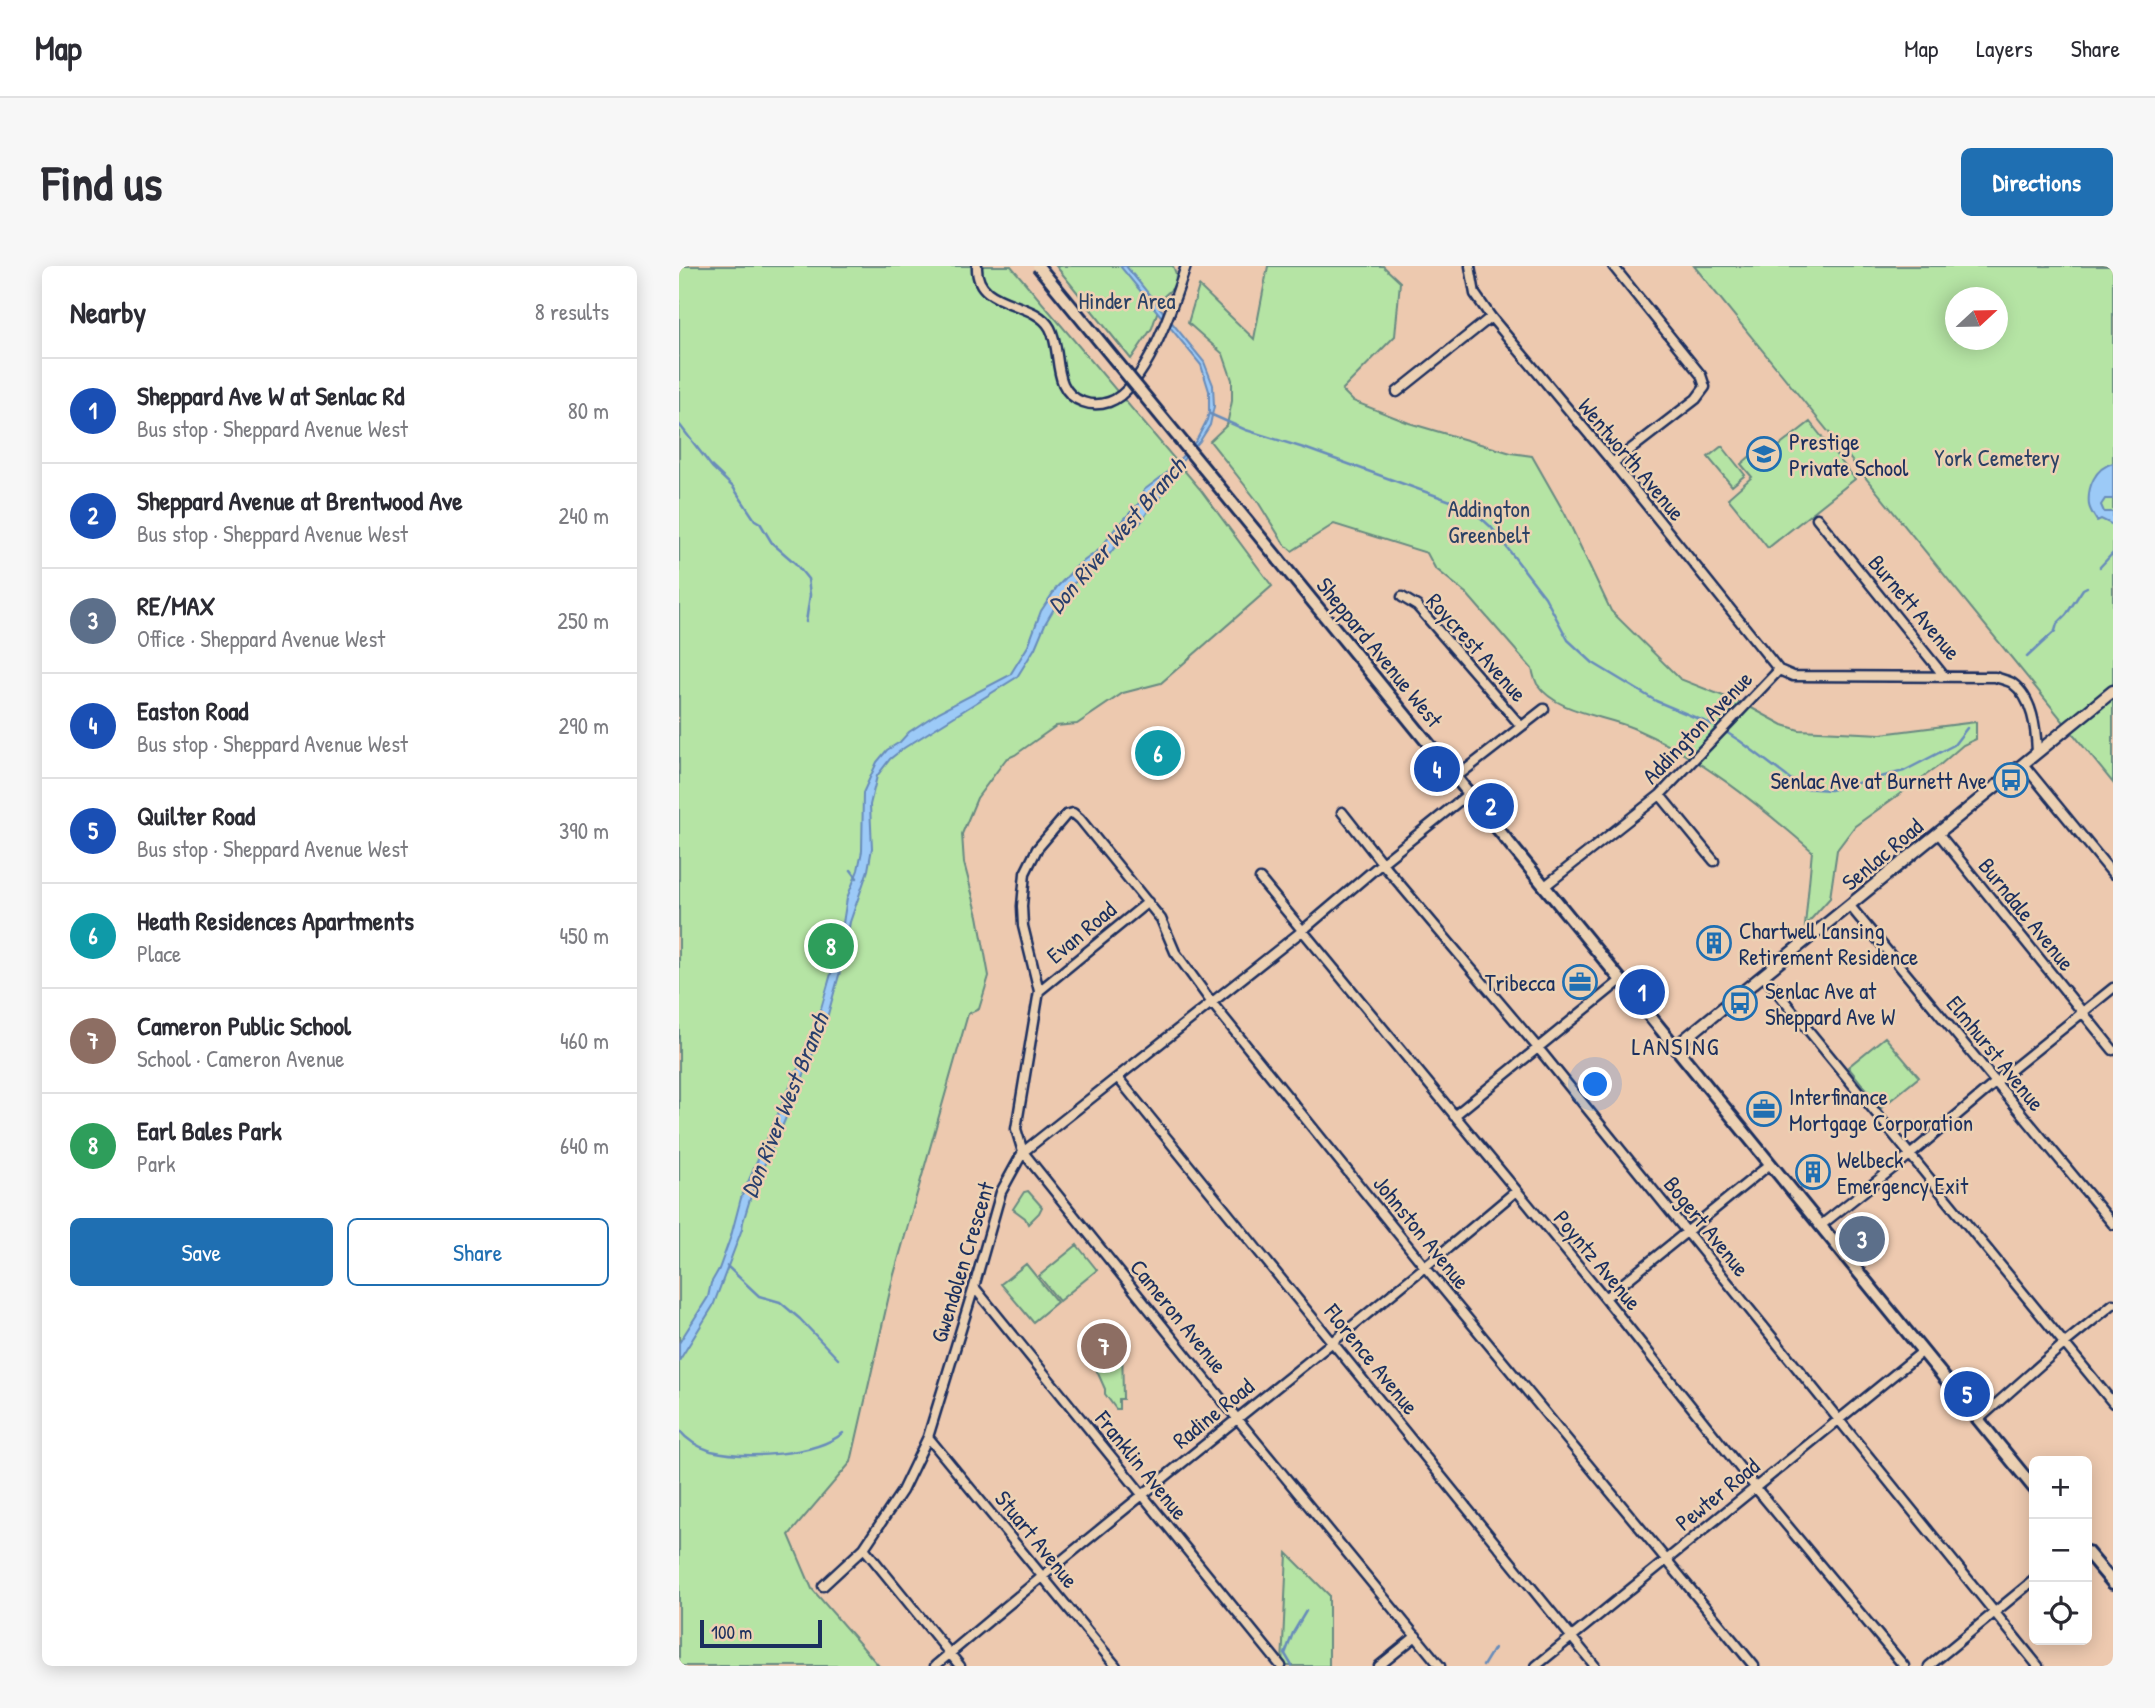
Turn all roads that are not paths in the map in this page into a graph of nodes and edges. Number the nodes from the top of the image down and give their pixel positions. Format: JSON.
{"nodes":[{"id":1,"x":977,"y":266,"type":"edge"},
{"id":2,"x":1038,"y":266,"type":"edge"},
{"id":3,"x":1186,"y":266,"type":"edge"},
{"id":4,"x":1470,"y":266,"type":"edge"},
{"id":5,"x":1613,"y":266,"type":"edge"},
{"id":6,"x":1491,"y":317,"type":"junction"},
{"id":7,"x":1397,"y":392,"type":"dead end"},
{"id":8,"x":1613,"y":463,"type":"junction"},
{"id":9,"x":1817,"y":519,"type":"dead end"},
{"id":10,"x":1402,"y":597,"type":"dead end"},
{"id":11,"x":1779,"y":670,"type":"junction"},
{"id":12,"x":1944,"y":676,"type":"junction"},
{"id":13,"x":2113,"y":691,"type":"edge"},
{"id":14,"x":1544,"y":709,"type":"dead end"},
{"id":15,"x":1521,"y":726,"type":"junction"},
{"id":16,"x":2037,"y":752,"type":"junction"},
{"id":17,"x":2023,"y":764,"type":"junction"},
{"id":18,"x":1455,"y":778,"type":"junction"},
{"id":19,"x":1468,"y":794,"type":"junction"},
{"id":20,"x":1660,"y":795,"type":"junction"},
{"id":21,"x":1342,"y":812,"type":"dead end"},
{"id":22,"x":1938,"y":833,"type":"junction"},
{"id":23,"x":1714,"y":861,"type":"dead end"},
{"id":24,"x":1382,"y":863,"type":"junction"},
{"id":25,"x":2113,"y":874,"type":"edge"},
{"id":26,"x":1260,"y":879,"type":"dead end"},
{"id":27,"x":1545,"y":886,"type":"junction"},
{"id":28,"x":1148,"y":902,"type":"junction"},
{"id":29,"x":1850,"y":906,"type":"junction"},
{"id":30,"x":1302,"y":931,"type":"junction"},
{"id":31,"x":1764,"y":976,"type":"junction"},
{"id":32,"x":1620,"y":981,"type":"junction"},
{"id":33,"x":2113,"y":988,"type":"edge"},
{"id":34,"x":1039,"y":991,"type":"junction"},
{"id":35,"x":1212,"y":1003,"type":"junction"},
{"id":36,"x":2081,"y":1013,"type":"junction"},
{"id":37,"x":1676,"y":1046,"type":"junction"},
{"id":38,"x":1537,"y":1047,"type":"junction"},
{"id":39,"x":2113,"y":1050,"type":"edge"},
{"id":40,"x":1118,"y":1078,"type":"junction"},
{"id":41,"x":1995,"y":1083,"type":"junction"},
{"id":42,"x":1454,"y":1116,"type":"junction"},
{"id":43,"x":1023,"y":1152,"type":"junction"},
{"id":44,"x":1910,"y":1154,"type":"junction"},
{"id":45,"x":1769,"y":1165,"type":"junction"},
{"id":46,"x":1516,"y":1191,"type":"junction"},
{"id":47,"x":2113,"y":1224,"type":"edge"},
{"id":48,"x":1820,"y":1226,"type":"junction"},
{"id":49,"x":1688,"y":1233,"type":"junction"},
{"id":50,"x":1425,"y":1267,"type":"junction"},
{"id":51,"x":974,"y":1287,"type":"junction"},
{"id":52,"x":1605,"y":1298,"type":"junction"},
{"id":53,"x":2113,"y":1304,"type":"edge"},
{"id":54,"x":1333,"y":1341,"type":"junction"},
{"id":55,"x":2065,"y":1343,"type":"junction"},
{"id":56,"x":1922,"y":1352,"type":"junction"},
{"id":57,"x":2113,"y":1403,"type":"edge"},
{"id":58,"x":1237,"y":1418,"type":"junction"},
{"id":59,"x":1838,"y":1419,"type":"junction"},
{"id":60,"x":1978,"y":1420,"type":"junction"},
{"id":61,"x":928,"y":1437,"type":"junction"},
{"id":62,"x":2029,"y":1482,"type":"edge"},
{"id":63,"x":1756,"y":1488,"type":"junction"},
{"id":64,"x":1142,"y":1497,"type":"junction"},
{"id":65,"x":864,"y":1548,"type":"junction"},
{"id":66,"x":2092,"y":1558,"type":"edge"},
{"id":67,"x":1667,"y":1560,"type":"junction"},
{"id":68,"x":1043,"y":1577,"type":"junction"},
{"id":69,"x":2032,"y":1582,"type":"edge"},
{"id":70,"x":2113,"y":1583,"type":"edge"},
{"id":71,"x":823,"y":1586,"type":"dead end"},
{"id":72,"x":1995,"y":1612,"type":"junction"},
{"id":73,"x":1416,"y":1636,"type":"junction"},
{"id":74,"x":1571,"y":1637,"type":"junction"},
{"id":75,"x":950,"y":1653,"type":"junction"},
{"id":76,"x":935,"y":1666,"type":"edge"},
{"id":77,"x":960,"y":1666,"type":"edge"},
{"id":78,"x":1115,"y":1666,"type":"edge"},
{"id":79,"x":1281,"y":1666,"type":"edge"},
{"id":80,"x":1378,"y":1666,"type":"edge"},
{"id":81,"x":1440,"y":1666,"type":"edge"},
{"id":82,"x":1536,"y":1666,"type":"edge"},
{"id":83,"x":1595,"y":1666,"type":"edge"},
{"id":84,"x":1754,"y":1666,"type":"edge"},
{"id":85,"x":1904,"y":1666,"type":"edge"},
{"id":86,"x":1929,"y":1666,"type":"edge"},
{"id":87,"x":2038,"y":1666,"type":"edge"}],
"edges":[{"from":1,"to":3,"type":"street"},
{"from":2,"to":18,"type":"main road","name":"Sheppard Avenue West","bridge":true},
{"from":4,"to":6,"type":"street","name":"Wentworth Avenue"},
{"from":5,"to":8,"type":"street"},
{"from":6,"to":7,"type":"street"},
{"from":6,"to":8,"type":"street","name":"Wentworth Avenue"},
{"from":8,"to":11,"type":"street","name":"Wentworth Avenue"},
{"from":9,"to":12,"type":"street","name":"Burnett Avenue"},
{"from":10,"to":15,"type":"street","name":"Roycrest Avenue"},
{"from":11,"to":12,"type":"street","name":"Addington Avenue"},
{"from":11,"to":20,"type":"street","name":"Addington Avenue"},
{"from":12,"to":16,"type":"street","name":"Burnett Avenue"},
{"from":13,"to":16,"type":"street","name":"Senlac Road"},
{"from":14,"to":15,"type":"street"},
{"from":15,"to":18,"type":"street"},
{"from":16,"to":17,"type":"street","name":"Senlac Road"},
{"from":17,"to":22,"type":"street","name":"Senlac Road"},
{"from":17,"to":25,"type":"street"},
{"from":18,"to":19,"type":"main road","name":"Sheppard Avenue West"},
{"from":19,"to":24,"type":"street"},
{"from":19,"to":27,"type":"main road","name":"Sheppard Avenue West"},
{"from":20,"to":23,"type":"street"},
{"from":20,"to":27,"type":"street","name":"Addington Avenue"},
{"from":21,"to":24,"type":"street","name":"Bogert Avenue"},
{"from":22,"to":29,"type":"street","name":"Senlac Road"},
{"from":22,"to":36,"type":"street","name":"Burndale Avenue"},
{"from":24,"to":30,"type":"street"},
{"from":24,"to":38,"type":"street","name":"Bogert Avenue"},
{"from":26,"to":30,"type":"street","name":"Poyntz Avenue"},
{"from":27,"to":32,"type":"main road","name":"Sheppard Avenue West"},
{"from":28,"to":34,"type":"street","name":"Evan Road"},
{"from":28,"to":34,"type":"street","name":"Johnston Avenue"},
{"from":28,"to":35,"type":"street","name":"Johnston Avenue"},
{"from":29,"to":31,"type":"street","name":"Senlac Road"},
{"from":29,"to":41,"type":"street","name":"Elmhurst Avenue"},
{"from":30,"to":35,"type":"street"},
{"from":30,"to":42,"type":"street","name":"Poyntz Avenue"},
{"from":31,"to":37,"type":"street","name":"Senlac Road"},
{"from":31,"to":44,"type":"street"},
{"from":32,"to":37,"type":"main road","name":"Sheppard Avenue West"},
{"from":32,"to":38,"type":"street"},
{"from":33,"to":36,"type":"street"},
{"from":34,"to":43,"type":"street"},
{"from":35,"to":40,"type":"street"},
{"from":35,"to":50,"type":"street","name":"Johnston Avenue"},
{"from":36,"to":39,"type":"street","name":"Burndale Avenue"},
{"from":36,"to":41,"type":"street"},
{"from":37,"to":45,"type":"main road","name":"Sheppard Avenue West"},
{"from":38,"to":42,"type":"street"},
{"from":38,"to":49,"type":"street","name":"Bogert Avenue"},
{"from":40,"to":43,"type":"street"},
{"from":40,"to":54,"type":"street","name":"Florence Avenue"},
{"from":41,"to":44,"type":"street"},
{"from":41,"to":47,"type":"street","name":"Elmhurst Avenue"},
{"from":42,"to":46,"type":"street","name":"Poyntz Avenue"},
{"from":43,"to":51,"type":"street","name":"Gwendolen Crescent"},
{"from":43,"to":58,"type":"street","name":"Cameron Avenue"},
{"from":44,"to":48,"type":"street"},
{"from":44,"to":55,"type":"street"},
{"from":45,"to":48,"type":"main road","name":"Sheppard Avenue West"},
{"from":45,"to":49,"type":"street"},
{"from":46,"to":50,"type":"street","name":"Radine Road"},
{"from":46,"to":52,"type":"street","name":"Poyntz Avenue"},
{"from":48,"to":56,"type":"main road","name":"Sheppard Avenue West"},
{"from":49,"to":52,"type":"street"},
{"from":49,"to":59,"type":"street","name":"Bogert Avenue"},
{"from":50,"to":54,"type":"street","name":"Radine Road"},
{"from":50,"to":67,"type":"street","name":"Johnston Avenue"},
{"from":51,"to":61,"type":"street","name":"Gwendolen Crescent"},
{"from":51,"to":64,"type":"street","name":"Franklin Avenue"},
{"from":52,"to":63,"type":"street","name":"Poyntz Avenue"},
{"from":53,"to":55,"type":"street"},
{"from":54,"to":58,"type":"street","name":"Radine Road"},
{"from":54,"to":74,"type":"street","name":"Florence Avenue"},
{"from":55,"to":57,"type":"street"},
{"from":55,"to":60,"type":"street"},
{"from":56,"to":59,"type":"street","name":"Pewter Road"},
{"from":56,"to":60,"type":"main road","name":"Sheppard Avenue West"},
{"from":58,"to":64,"type":"street","name":"Radine Road"},
{"from":58,"to":73,"type":"street","name":"Cameron Avenue"},
{"from":59,"to":63,"type":"street","name":"Pewter Road"},
{"from":59,"to":72,"type":"street","name":"Bogert Avenue"},
{"from":60,"to":62,"type":"main road","name":"Sheppard Avenue West"},
{"from":61,"to":65,"type":"street","name":"Gwendolen Crescent"},
{"from":61,"to":68,"type":"street","name":"Stuart Avenue"},
{"from":63,"to":67,"type":"street","name":"Pewter Road"},
{"from":63,"to":85,"type":"street","name":"Poyntz Avenue"},
{"from":64,"to":68,"type":"street","name":"Radine Road"},
{"from":64,"to":79,"type":"street","name":"Franklin Avenue"},
{"from":65,"to":71,"type":"street","name":"Gwendolen Crescent"},
{"from":65,"to":75,"type":"street"},
{"from":66,"to":70,"type":"main road"},
{"from":67,"to":74,"type":"street","name":"Pewter Road"},
{"from":67,"to":84,"type":"street","name":"Johnston Avenue"},
{"from":68,"to":75,"type":"street","name":"Radine Road"},
{"from":68,"to":78,"type":"street","name":"Stuart Avenue"},
{"from":69,"to":72,"type":"street"},
{"from":72,"to":86,"type":"street"},
{"from":72,"to":87,"type":"street","name":"Bogert Avenue"},
{"from":73,"to":80,"type":"street"},
{"from":73,"to":81,"type":"street","name":"Cameron Avenue"},
{"from":74,"to":82,"type":"street","name":"Pewter Road"},
{"from":74,"to":83,"type":"street","name":"Florence Avenue"},
{"from":75,"to":76,"type":"street","name":"Radine Road"},
{"from":75,"to":77,"type":"street"}]}
